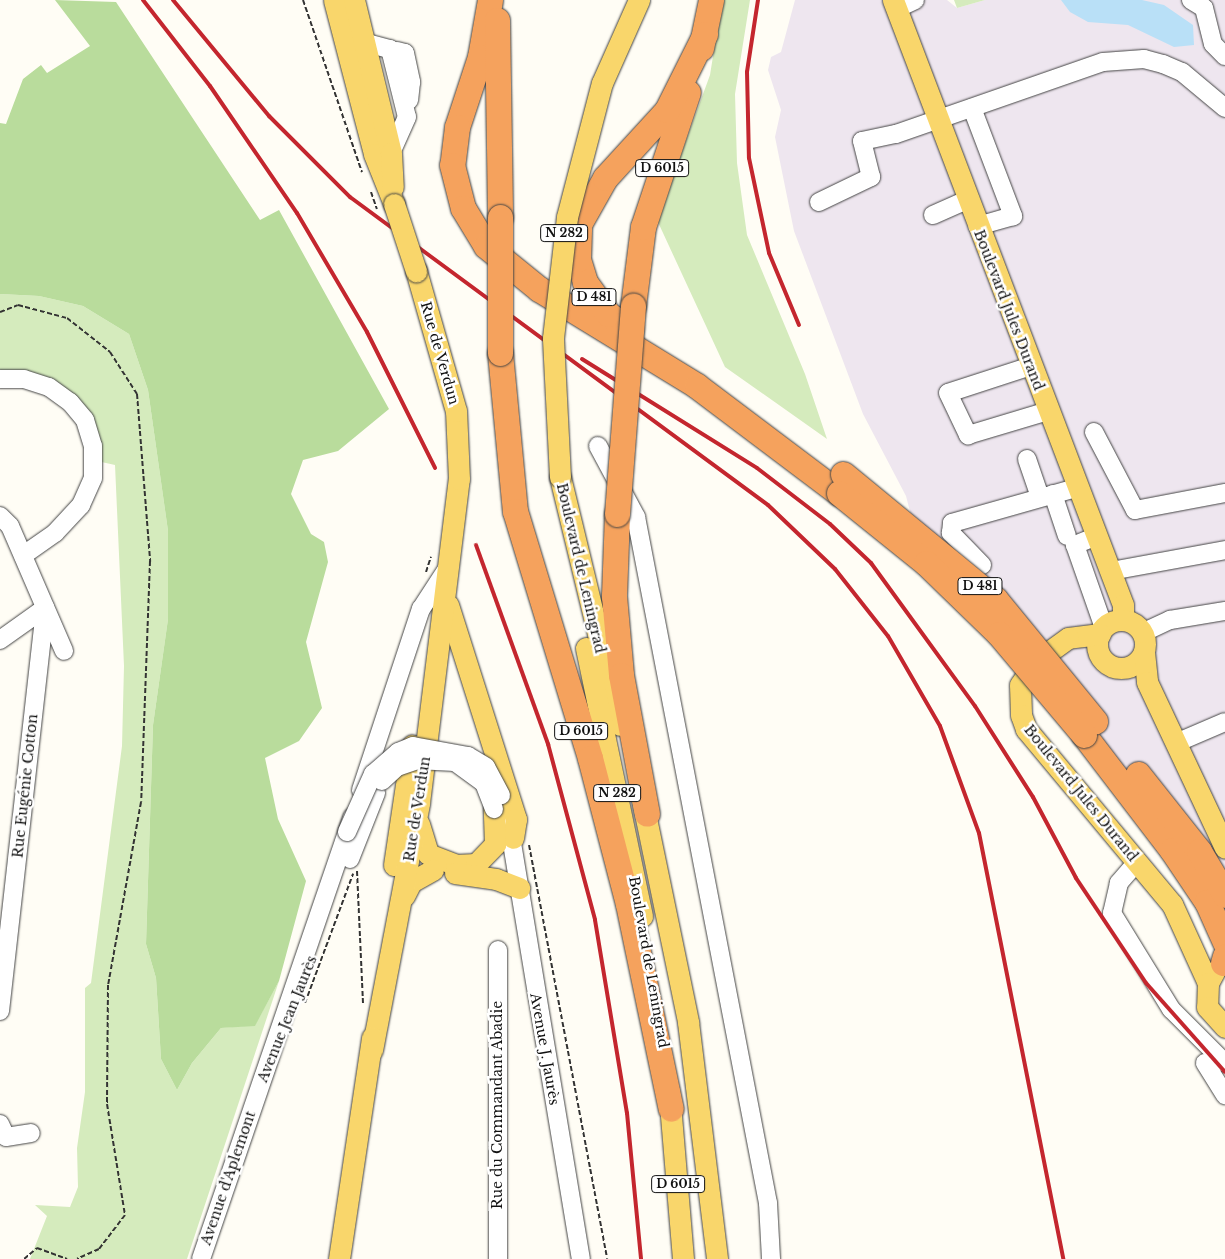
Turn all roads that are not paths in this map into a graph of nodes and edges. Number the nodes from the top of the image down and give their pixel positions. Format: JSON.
{"nodes":[{"id":1,"x":334,"y":0,"type":"edge"},
{"id":2,"x":354,"y":0,"type":"edge"},
{"id":3,"x":490,"y":0,"type":"edge"},
{"id":4,"x":497,"y":0,"type":"edge"},
{"id":5,"x":639,"y":0,"type":"edge"},
{"id":6,"x":711,"y":0,"type":"edge"},
{"id":7,"x":1191,"y":0,"type":"edge"},
{"id":8,"x":901,"y":3,"type":"edge"},
{"id":9,"x":705,"y":34,"type":"junction"},
{"id":10,"x":363,"y":42,"type":"junction"},
{"id":11,"x":1225,"y":56,"type":"edge"},
{"id":12,"x":972,"y":108,"type":"junction"},
{"id":13,"x":1225,"y":108,"type":"edge"},
{"id":14,"x":936,"y":120,"type":"junction"},
{"id":15,"x":391,"y":153,"type":"junction"},
{"id":16,"x":967,"y":200,"type":"junction"},
{"id":17,"x":818,"y":202,"type":"dead end"},
{"id":18,"x":394,"y":204,"type":"junction"},
{"id":19,"x":933,"y":215,"type":"dead end"},
{"id":20,"x":977,"y":226,"type":"junction"},
{"id":21,"x":1032,"y":366,"type":"junction"},
{"id":22,"x":0,"y":379,"type":"edge"},
{"id":23,"x":1048,"y":411,"type":"junction"},
{"id":24,"x":1094,"y":432,"type":"dead end"},
{"id":25,"x":598,"y":446,"type":"dead end"},
{"id":26,"x":1027,"y":459,"type":"dead end"},
{"id":27,"x":560,"y":477,"type":"junction"},
{"id":28,"x":841,"y":483,"type":"junction"},
{"id":29,"x":1079,"y":487,"type":"junction"},
{"id":30,"x":1225,"y":493,"type":"edge"},
{"id":31,"x":1046,"y":495,"type":"junction"},
{"id":32,"x":0,"y":516,"type":"edge"},
{"id":33,"x":1067,"y":536,"type":"dead end"},
{"id":34,"x":1097,"y":536,"type":"junction"},
{"id":35,"x":1225,"y":550,"type":"edge"},
{"id":36,"x":23,"y":555,"type":"junction"},
{"id":37,"x":982,"y":565,"type":"dead end"},
{"id":38,"x":448,"y":567,"type":"junction"},
{"id":39,"x":1110,"y":571,"type":"junction"},
{"id":40,"x":447,"y":600,"type":"junction"},
{"id":41,"x":45,"y":608,"type":"junction"},
{"id":42,"x":1225,"y":611,"type":"edge"},
{"id":43,"x":1109,"y":627,"type":"junction"},
{"id":44,"x":0,"y":640,"type":"edge"},
{"id":45,"x":1143,"y":642,"type":"junction"},
{"id":46,"x":64,"y":651,"type":"dead end"},
{"id":47,"x":1225,"y":722,"type":"edge"},
{"id":48,"x":1089,"y":728,"type":"junction"},
{"id":49,"x":1176,"y":743,"type":"junction"},
{"id":50,"x":498,"y":802,"type":"junction"},
{"id":51,"x":419,"y":803,"type":"junction"},
{"id":52,"x":647,"y":814,"type":"junction"},
{"id":53,"x":400,"y":824,"type":"junction"},
{"id":54,"x":347,"y":832,"type":"junction"},
{"id":55,"x":513,"y":838,"type":"junction"},
{"id":56,"x":1225,"y":848,"type":"edge"},
{"id":57,"x":410,"y":855,"type":"junction"},
{"id":58,"x":1137,"y":862,"type":"junction"},
{"id":59,"x":343,"y":864,"type":"junction"},
{"id":60,"x":433,"y":870,"type":"junction"},
{"id":61,"x":519,"y":888,"type":"junction"},
{"id":62,"x":1225,"y":895,"type":"edge"},
{"id":63,"x":396,"y":914,"type":"junction"},
{"id":64,"x":498,"y":950,"type":"dead end"},
{"id":65,"x":1225,"y":956,"type":"edge"},
{"id":66,"x":1208,"y":983,"type":"junction"},
{"id":67,"x":0,"y":1011,"type":"edge"},
{"id":68,"x":1225,"y":1027,"type":"edge"},
{"id":69,"x":372,"y":1050,"type":"junction"},
{"id":70,"x":1205,"y":1063,"type":"dead end"},
{"id":71,"x":1225,"y":1063,"type":"edge"},
{"id":72,"x":1225,"y":1094,"type":"edge"},
{"id":73,"x":256,"y":1097,"type":"joint"},
{"id":74,"x":671,"y":1109,"type":"junction"},
{"id":75,"x":0,"y":1124,"type":"edge"},
{"id":76,"x":31,"y":1133,"type":"dead end"},
{"id":77,"x":201,"y":1259,"type":"edge"},
{"id":78,"x":338,"y":1259,"type":"edge"},
{"id":79,"x":498,"y":1259,"type":"edge"},
{"id":80,"x":581,"y":1259,"type":"edge"},
{"id":81,"x":683,"y":1259,"type":"edge"},
{"id":82,"x":717,"y":1259,"type":"edge"},
{"id":83,"x":771,"y":1259,"type":"edge"}],
"edges":[{"from":1,"to":18,"type":"main road","name":"Rue de Verdun"},
{"from":2,"to":10,"type":"main road","name":"Rue de Verdun"},
{"from":3,"to":28,"type":"highway","number":"D 481"},
{"from":4,"to":74,"type":"highway","number":"D 6015","bridge":true},
{"from":5,"to":27,"type":"main road","number":"N 282","bridge":true},
{"from":6,"to":9,"type":"highway","number":"D 6015"},
{"from":7,"to":11,"type":"street"},
{"from":8,"to":14,"type":"main road","name":"Boulevard Jules Durand"},
{"from":9,"to":28,"type":"highway","number":"D 481"},
{"from":9,"to":52,"type":"highway","number":"D 6015","bridge":true},
{"from":10,"to":15,"type":"main road","name":"Rue de Verdun"},
{"from":10,"to":15,"type":"street"},
{"from":12,"to":13,"type":"street"},
{"from":12,"to":14,"type":"street"},
{"from":12,"to":20,"type":"street"},
{"from":14,"to":16,"type":"main road","name":"Boulevard Jules Durand"},
{"from":14,"to":17,"type":"street"},
{"from":15,"to":18,"type":"main road","name":"Rue de Verdun"},
{"from":16,"to":19,"type":"street"},
{"from":16,"to":20,"type":"main road","name":"Boulevard Jules Durand"},
{"from":18,"to":38,"type":"main road","name":"Rue de Verdun","bridge":true},
{"from":20,"to":21,"type":"main road","name":"Boulevard Jules Durand"},
{"from":21,"to":23,"type":"main road","name":"Boulevard Jules Durand"},
{"from":21,"to":23,"type":"street"},
{"from":22,"to":36,"type":"street"},
{"from":23,"to":29,"type":"main road","name":"Boulevard Jules Durand"},
{"from":24,"to":30,"type":"street"},
{"from":25,"to":83,"type":"street"},
{"from":26,"to":31,"type":"street"},
{"from":27,"to":52,"type":"main road","name":"Boulevard de Leningrad","number":"N 282"},
{"from":27,"to":74,"type":"main road","name":"Boulevard de Leningrad","number":"N 282"},
{"from":28,"to":48,"type":"highway","number":"D 481","bridge":true},
{"from":29,"to":31,"type":"street"},
{"from":29,"to":34,"type":"main road","name":"Boulevard Jules Durand"},
{"from":31,"to":33,"type":"street"},
{"from":31,"to":37,"type":"street"},
{"from":32,"to":36,"type":"street"},
{"from":34,"to":39,"type":"main road","name":"Boulevard Jules Durand"},
{"from":34,"to":43,"type":"street"},
{"from":35,"to":39,"type":"street"},
{"from":36,"to":41,"type":"street"},
{"from":38,"to":40,"type":"main road","name":"Rue de Verdun"},
{"from":38,"to":53,"type":"main road","name":"Rue de Verdun"},
{"from":38,"to":54,"type":"street"},
{"from":39,"to":43,"type":"main road","name":"Boulevard Jules Durand"},
{"from":40,"to":51,"type":"main road","name":"Rue de Verdun"},
{"from":40,"to":55,"type":"main road"},
{"from":41,"to":44,"type":"street"},
{"from":41,"to":46,"type":"street"},
{"from":41,"to":67,"type":"street","name":"Rue Eugénie Cotton"},
{"from":42,"to":45,"type":"street"},
{"from":43,"to":45,"type":"main road"},
{"from":43,"to":45,"type":"main road"},
{"from":43,"to":58,"type":"main road","name":"Boulevard Jules Durand"},
{"from":45,"to":49,"type":"main road"},
{"from":47,"to":49,"type":"street"},
{"from":48,"to":62,"type":"highway","number":"D 481"},
{"from":48,"to":65,"type":"highway","number":"D 481"},
{"from":49,"to":56,"type":"main road"},
{"from":50,"to":51,"type":"main road"},
{"from":50,"to":54,"type":"street","bridge":true},
{"from":50,"to":55,"type":"street"},
{"from":50,"to":59,"type":"street","name":"Avenue Jean Jaurès","bridge":true},
{"from":51,"to":57,"type":"main road","name":"Rue de Verdun"},
{"from":52,"to":82,"type":"main road","name":"Boulevard de Leningrad","number":"D 6015"},
{"from":53,"to":57,"type":"main road"},
{"from":53,"to":69,"type":"main road","name":"Rue de Verdun"},
{"from":54,"to":59,"type":"street"},
{"from":55,"to":61,"type":"street","name":"Avenue J. Jaurès"},
{"from":57,"to":60,"type":"main road"},
{"from":57,"to":63,"type":"main road","name":"Rue de Verdun"},
{"from":58,"to":66,"type":"main road","name":"Boulevard Jules Durand"},
{"from":58,"to":71,"type":"street"},
{"from":59,"to":73,"type":"street","name":"Avenue Jean Jaurès"},
{"from":60,"to":61,"type":"main road"},
{"from":60,"to":63,"type":"main road"},
{"from":61,"to":80,"type":"street","name":"Avenue J. Jaurès"},
{"from":63,"to":69,"type":"main road","name":"Rue de Verdun"},
{"from":64,"to":79,"type":"street","name":"Rue du Commandant Abadie"},
{"from":65,"to":66,"type":"main road"},
{"from":66,"to":68,"type":"main road"},
{"from":69,"to":78,"type":"main road","name":"Rue de Verdun"},
{"from":70,"to":72,"type":"street"},
{"from":73,"to":77,"type":"street","name":"Avenue d'Aplemont"},
{"from":74,"to":81,"type":"main road","name":"Boulevard de Leningrad","number":"D 6015"},
{"from":75,"to":76,"type":"street"}]}
